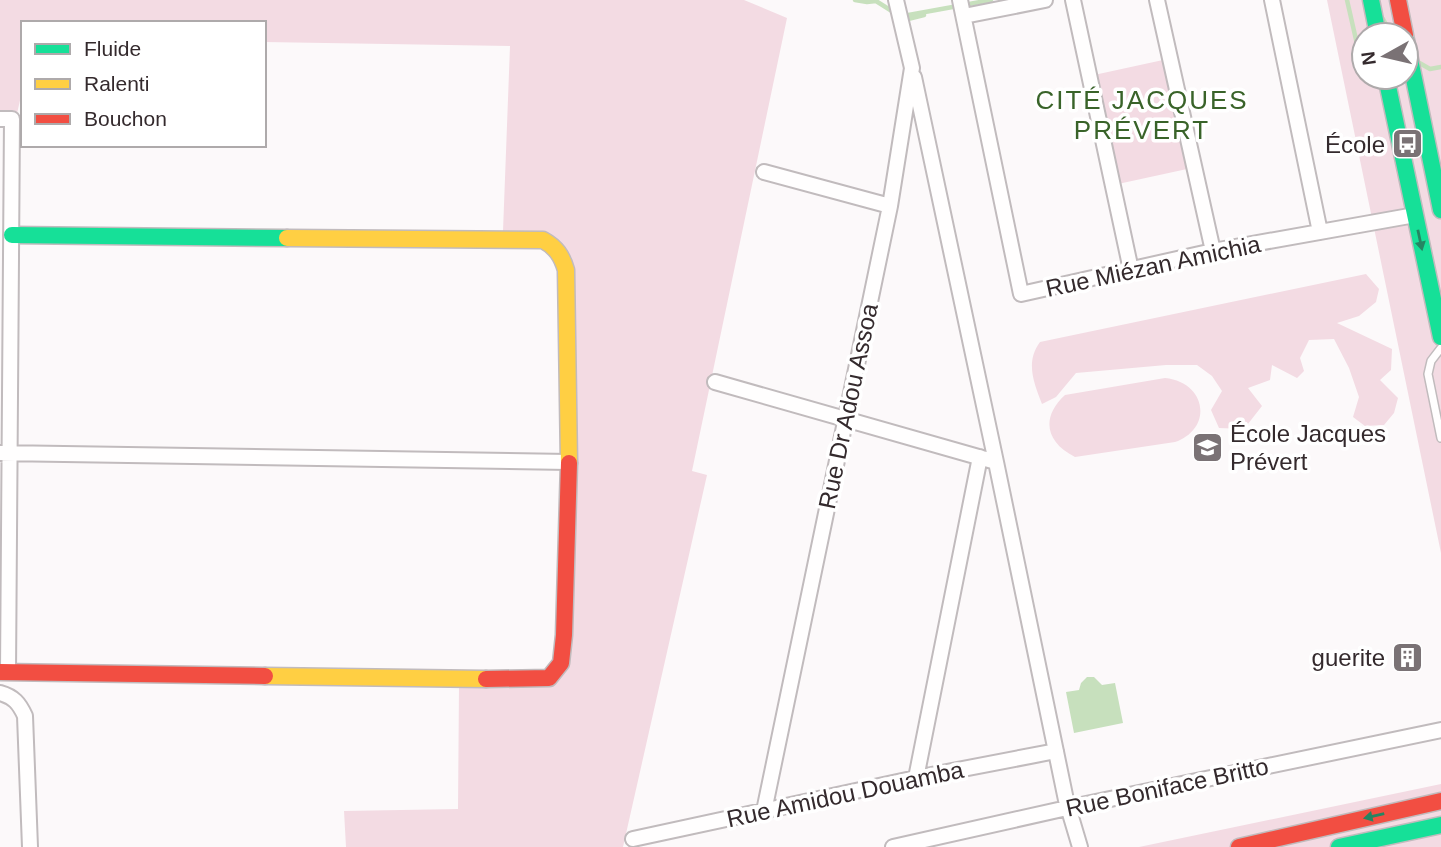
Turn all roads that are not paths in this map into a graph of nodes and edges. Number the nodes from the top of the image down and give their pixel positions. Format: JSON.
{"nodes":[{"id":1,"x":897,"y":0,"type":"edge"},
{"id":2,"x":960,"y":0,"type":"edge"},
{"id":3,"x":1045,"y":0,"type":"edge"},
{"id":4,"x":1073,"y":0,"type":"edge"},
{"id":5,"x":1157,"y":0,"type":"edge"},
{"id":6,"x":1272,"y":0,"type":"edge"},
{"id":7,"x":1371,"y":0,"type":"edge"},
{"id":8,"x":1398,"y":0,"type":"edge"},
{"id":9,"x":964,"y":16,"type":"junction"},
{"id":10,"x":1375,"y":21,"type":"edge"},
{"id":11,"x":1402,"y":21,"type":"edge"},
{"id":12,"x":912,"y":68,"type":"junction"},
{"id":13,"x":1389,"y":91,"type":"edge"},
{"id":14,"x":1416,"y":91,"type":"edge"},
{"id":15,"x":0,"y":119,"type":"edge"},
{"id":16,"x":764,"y":172,"type":"dead end"},
{"id":17,"x":890,"y":206,"type":"junction"},
{"id":18,"x":1441,"y":211,"type":"edge"},
{"id":19,"x":1415,"y":215,"type":"junction"},
{"id":20,"x":1320,"y":232,"type":"junction"},
{"id":21,"x":12,"y":235,"type":"junction"},
{"id":22,"x":1213,"y":251,"type":"junction"},
{"id":23,"x":1131,"y":270,"type":"junction"},
{"id":24,"x":1441,"y":337,"type":"edge"},
{"id":25,"x":1441,"y":348,"type":"edge"},
{"id":26,"x":715,"y":382,"type":"dead end"},
{"id":27,"x":845,"y":419,"type":"junction"},
{"id":28,"x":1441,"y":438,"type":"edge"},
{"id":29,"x":5,"y":453,"type":"edge"},
{"id":30,"x":980,"y":457,"type":"junction"},
{"id":31,"x":569,"y":462,"type":"junction"},
{"id":32,"x":996,"y":462,"type":"junction"},
{"id":33,"x":4,"y":672,"type":"edge"},
{"id":34,"x":0,"y":693,"type":"edge"},
{"id":35,"x":1441,"y":730,"type":"edge"},
{"id":36,"x":1056,"y":751,"type":"junction"},
{"id":37,"x":916,"y":778,"type":"junction"},
{"id":38,"x":1441,"y":801,"type":"edge"},
{"id":39,"x":1067,"y":808,"type":"junction"},
{"id":40,"x":764,"y":811,"type":"junction"},
{"id":41,"x":1441,"y":825,"type":"edge"},
{"id":42,"x":633,"y":839,"type":"dead end"},
{"id":43,"x":30,"y":847,"type":"edge"},
{"id":44,"x":893,"y":847,"type":"edge"},
{"id":45,"x":1080,"y":847,"type":"edge"},
{"id":46,"x":1239,"y":847,"type":"edge"},
{"id":47,"x":1339,"y":847,"type":"edge"}],
"edges":[{"from":1,"to":12,"type":"street","name":"Rue Dr Adou Assoa"},
{"from":2,"to":9,"type":"street","name":"Rue Miézan Amichia"},
{"from":3,"to":9,"type":"street"},
{"from":4,"to":23,"type":"street"},
{"from":5,"to":22,"type":"street"},
{"from":6,"to":20,"type":"street"},
{"from":7,"to":10,"type":"main road"},
{"from":8,"to":11,"type":"main road"},
{"from":9,"to":23,"type":"street","name":"Rue Miézan Amichia"},
{"from":12,"to":17,"type":"street","name":"Rue Dr Adou Assoa"},
{"from":12,"to":32,"type":"street"},
{"from":13,"to":19,"type":"main road"},
{"from":14,"to":18,"type":"main road"},
{"from":15,"to":21,"type":"street"},
{"from":16,"to":17,"type":"street"},
{"from":17,"to":27,"type":"street","name":"Rue Dr Adou Assoa"},
{"from":19,"to":20,"type":"street","name":"Rue Miézan Amichia"},
{"from":19,"to":24,"type":"main road","one_way":true},
{"from":20,"to":22,"type":"street","name":"Rue Miézan Amichia"},
{"from":21,"to":29,"type":"street"},
{"from":21,"to":31,"type":"main road"},
{"from":22,"to":23,"type":"street","name":"Rue Miézan Amichia"},
{"from":25,"to":28,"type":"lane"},
{"from":26,"to":27,"type":"street"},
{"from":27,"to":30,"type":"street"},
{"from":27,"to":40,"type":"street","name":"Rue Dr Adou Assoa"},
{"from":29,"to":31,"type":"street"},
{"from":29,"to":33,"type":"street"},
{"from":30,"to":32,"type":"street"},
{"from":30,"to":37,"type":"street"},
{"from":31,"to":33,"type":"main road"},
{"from":32,"to":36,"type":"street"},
{"from":34,"to":43,"type":"street"},
{"from":35,"to":39,"type":"street","name":"Rue Boniface Britto"},
{"from":36,"to":37,"type":"street","name":"Rue Amidou Douamba"},
{"from":36,"to":39,"type":"street"},
{"from":37,"to":40,"type":"street","name":"Rue Amidou Douamba"},
{"from":38,"to":46,"type":"main road","one_way":true},
{"from":39,"to":44,"type":"street","name":"Rue Boniface Britto"},
{"from":39,"to":45,"type":"street"},
{"from":40,"to":42,"type":"street","name":"Rue Amidou Douamba"},
{"from":41,"to":47,"type":"main road"}]}
